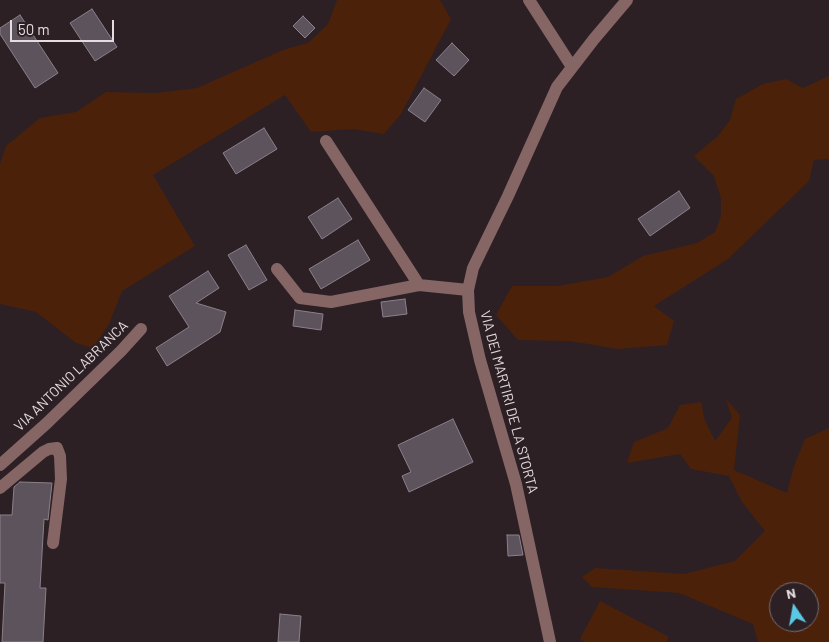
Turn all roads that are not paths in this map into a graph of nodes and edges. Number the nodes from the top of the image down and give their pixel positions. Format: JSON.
{"nodes":[{"id":1,"x":530,"y":0,"type":"edge"},
{"id":2,"x":627,"y":0,"type":"edge"},
{"id":3,"x":572,"y":67,"type":"junction"},
{"id":4,"x":326,"y":141,"type":"dead end"},
{"id":5,"x":276,"y":269,"type":"dead end"},
{"id":6,"x":419,"y":285,"type":"junction"},
{"id":7,"x":468,"y":290,"type":"junction"},
{"id":8,"x":141,"y":328,"type":"dead end"},
{"id":9,"x":0,"y":465,"type":"edge"},
{"id":10,"x":0,"y":488,"type":"edge"},
{"id":11,"x":53,"y":543,"type":"dead end"},
{"id":12,"x":550,"y":642,"type":"edge"}],
"edges":[{"from":1,"to":3,"type":"street"},
{"from":2,"to":3,"type":"street","name":"VIA DEI MARTIRI DE LA STORTA"},
{"from":3,"to":7,"type":"street","name":"VIA DEI MARTIRI DE LA STORTA"},
{"from":4,"to":6,"type":"street"},
{"from":5,"to":6,"type":"street"},
{"from":6,"to":7,"type":"street"},
{"from":7,"to":12,"type":"street","name":"VIA DEI MARTIRI DE LA STORTA"},
{"from":8,"to":9,"type":"street","name":"VIA ANTONIO LABRANCA"},
{"from":10,"to":11,"type":"street"}]}
